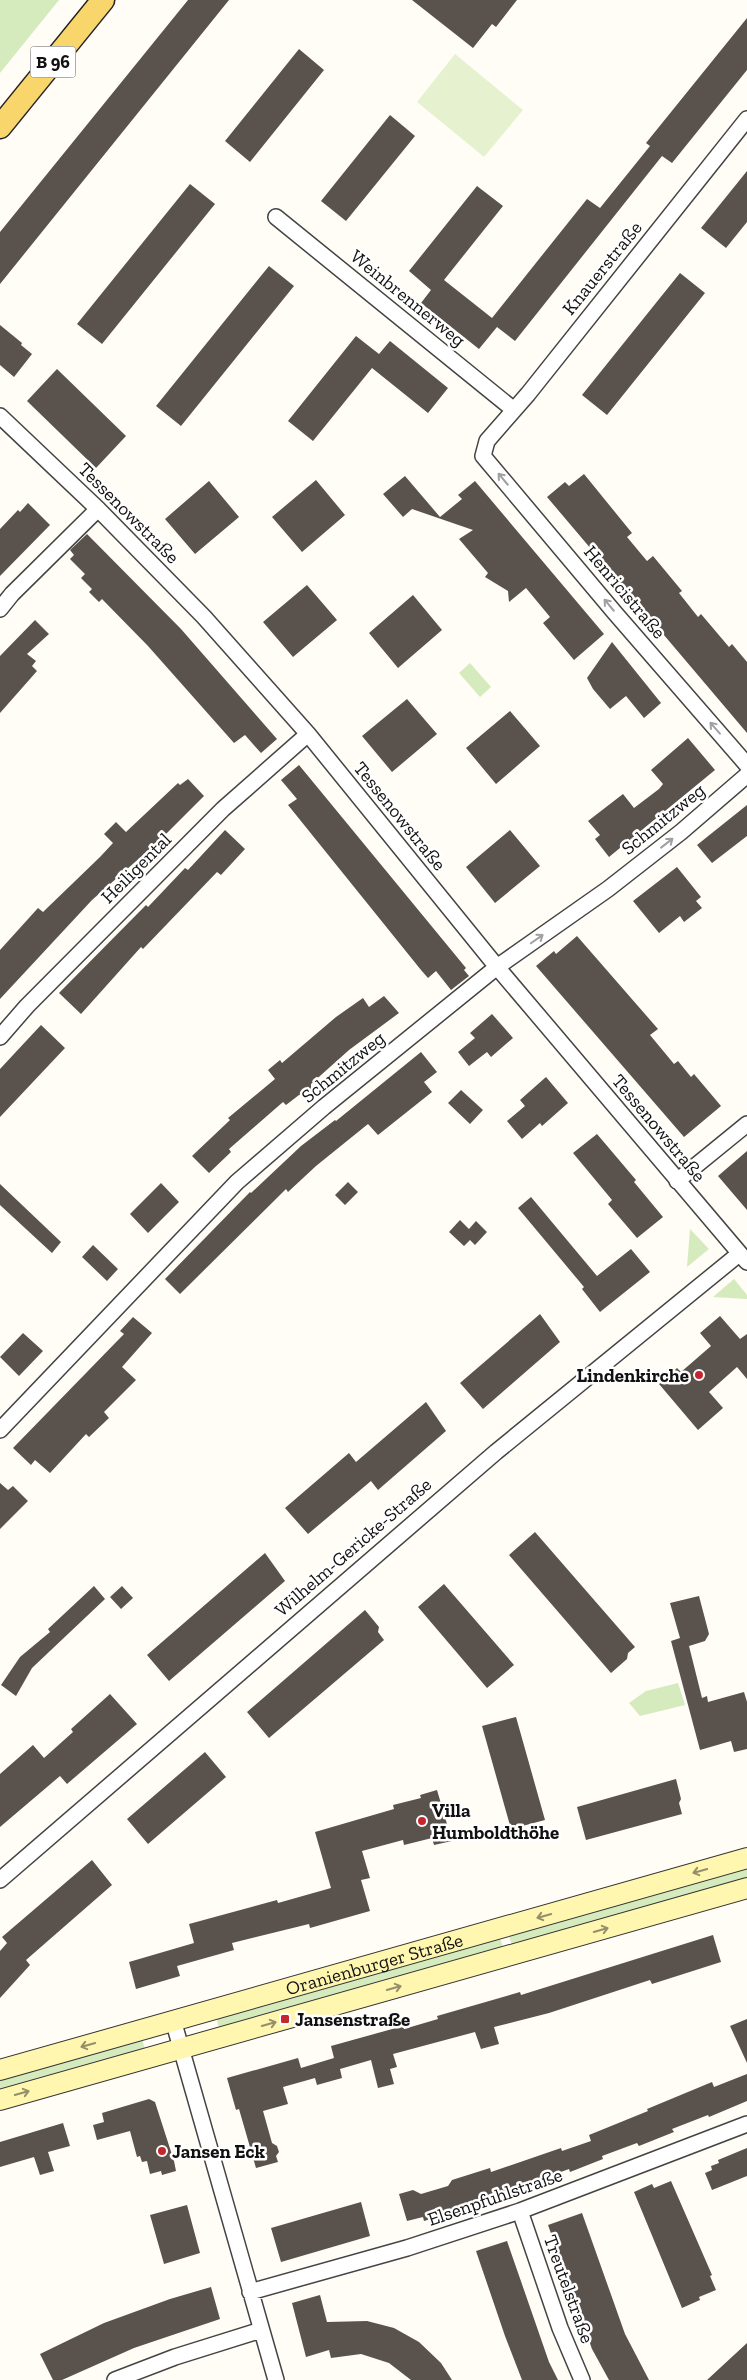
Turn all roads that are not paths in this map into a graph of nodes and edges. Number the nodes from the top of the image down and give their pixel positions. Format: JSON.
{"nodes":[{"id":1,"x":103,"y":0,"type":"edge"},
{"id":2,"x":747,"y":119,"type":"edge"},
{"id":3,"x":0,"y":127,"type":"edge"},
{"id":4,"x":276,"y":217,"type":"dead end"},
{"id":5,"x":514,"y":410,"type":"junction"},
{"id":6,"x":0,"y":416,"type":"edge"},
{"id":7,"x":485,"y":448,"type":"joint"},
{"id":8,"x":98,"y":509,"type":"junction"},
{"id":9,"x":0,"y":609,"type":"edge"},
{"id":10,"x":308,"y":734,"type":"junction"},
{"id":11,"x":747,"y":765,"type":"edge"},
{"id":12,"x":747,"y":776,"type":"edge"},
{"id":13,"x":497,"y":967,"type":"junction"},
{"id":14,"x":0,"y":1037,"type":"edge"},
{"id":15,"x":747,"y":1124,"type":"edge"},
{"id":16,"x":677,"y":1181,"type":"junction"},
{"id":17,"x":743,"y":1258,"type":"edge"},
{"id":18,"x":0,"y":1430,"type":"edge"},
{"id":19,"x":747,"y":1858,"type":"edge"},
{"id":20,"x":0,"y":1880,"type":"edge"},
{"id":21,"x":747,"y":1888,"type":"edge"},
{"id":22,"x":173,"y":2020,"type":"junction"},
{"id":23,"x":181,"y":2049,"type":"junction"},
{"id":24,"x":0,"y":2070,"type":"edge"},
{"id":25,"x":0,"y":2100,"type":"edge"},
{"id":26,"x":747,"y":2124,"type":"edge"},
{"id":27,"x":520,"y":2211,"type":"junction"},
{"id":28,"x":250,"y":2292,"type":"junction"},
{"id":29,"x":261,"y":2330,"type":"junction"},
{"id":30,"x":115,"y":2380,"type":"edge"},
{"id":31,"x":276,"y":2380,"type":"edge"},
{"id":32,"x":582,"y":2380,"type":"edge"}],
"edges":[{"from":1,"to":3,"type":"main road","number":"B 96"},
{"from":2,"to":5,"type":"street","name":"Knauerstraße"},
{"from":4,"to":5,"type":"street","name":"Weinbrennerweg"},
{"from":5,"to":7,"type":"street","name":"Knauerstraße"},
{"from":6,"to":8,"type":"street","name":"Tessenowstraße"},
{"from":11,"to":7,"type":"street","name":"Henricistraße","one_way":true},
{"from":8,"to":9,"type":"street"},
{"from":8,"to":10,"type":"street","name":"Tessenowstraße"},
{"from":10,"to":13,"type":"street","name":"Tessenowstraße"},
{"from":10,"to":14,"type":"street","name":"Heiligental"},
{"from":13,"to":12,"type":"street","name":"Schmitzweg","one_way":true},
{"from":13,"to":16,"type":"street","name":"Tessenowstraße"},
{"from":13,"to":18,"type":"street","name":"Schmitzweg"},
{"from":15,"to":16,"type":"street"},
{"from":16,"to":17,"type":"street","name":"Tessenowstraße"},
{"from":17,"to":20,"type":"street","name":"Wilhelm-Gericke-Straße"},
{"from":19,"to":22,"type":"main road","name":"Oranienburger Straße","one_way":true},
{"from":23,"to":21,"type":"main road","name":"Oranienburger Straße","one_way":true},
{"from":22,"to":23,"type":"street"},
{"from":22,"to":24,"type":"main road","name":"Oranienburger Straße","one_way":true},
{"from":25,"to":23,"type":"main road","name":"Oranienburger Straße","one_way":true},
{"from":23,"to":28,"type":"street"},
{"from":26,"to":27,"type":"street","name":"Elsenpfuhlstraße"},
{"from":27,"to":28,"type":"street","name":"Elsenpfuhlstraße"},
{"from":27,"to":32,"type":"street","name":"Treutelstraße"},
{"from":28,"to":29,"type":"street"},
{"from":29,"to":30,"type":"street"},
{"from":29,"to":31,"type":"street"}]}
